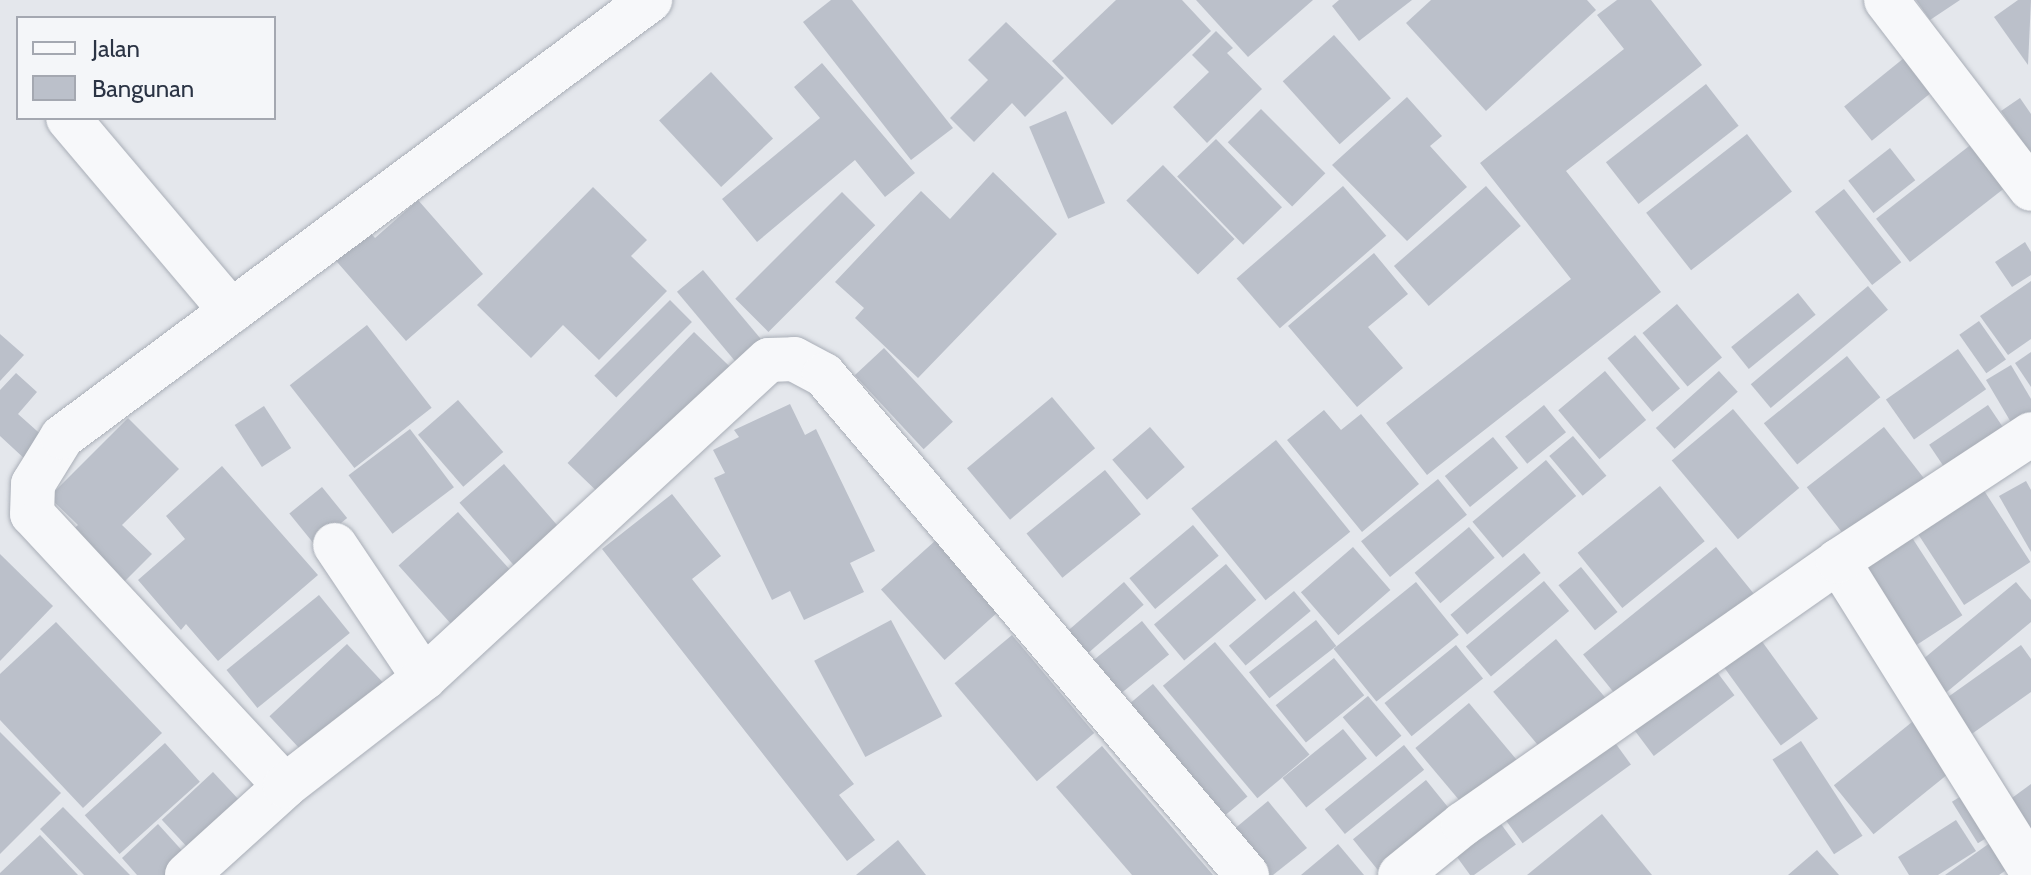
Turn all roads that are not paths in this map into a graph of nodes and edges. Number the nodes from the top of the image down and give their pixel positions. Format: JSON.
{"nodes":[{"id":1,"x":650,"y":0,"type":"edge"},
{"id":2,"x":1886,"y":0,"type":"edge"},
{"id":3,"x":70,"y":120,"type":"edge"},
{"id":4,"x":2031,"y":189,"type":"edge"},
{"id":5,"x":231,"y":311,"type":"junction"},
{"id":6,"x":2031,"y":434,"type":"edge"},
{"id":7,"x":335,"y":545,"type":"dead end"},
{"id":8,"x":1838,"y":561,"type":"junction"},
{"id":9,"x":424,"y":678,"type":"junction"},
{"id":10,"x":285,"y":786,"type":"junction"},
{"id":11,"x":2031,"y":870,"type":"edge"},
{"id":12,"x":187,"y":875,"type":"edge"},
{"id":13,"x":1247,"y":875,"type":"edge"},
{"id":14,"x":1400,"y":875,"type":"edge"}],
"edges":[{"from":1,"to":5,"type":"street"},
{"from":2,"to":4,"type":"street"},
{"from":3,"to":5,"type":"street"},
{"from":5,"to":10,"type":"street"},
{"from":6,"to":8,"type":"street"},
{"from":7,"to":9,"type":"street"},
{"from":8,"to":11,"type":"street"},
{"from":8,"to":14,"type":"street"},
{"from":9,"to":10,"type":"street"},
{"from":9,"to":13,"type":"street"},
{"from":10,"to":12,"type":"street"}]}
